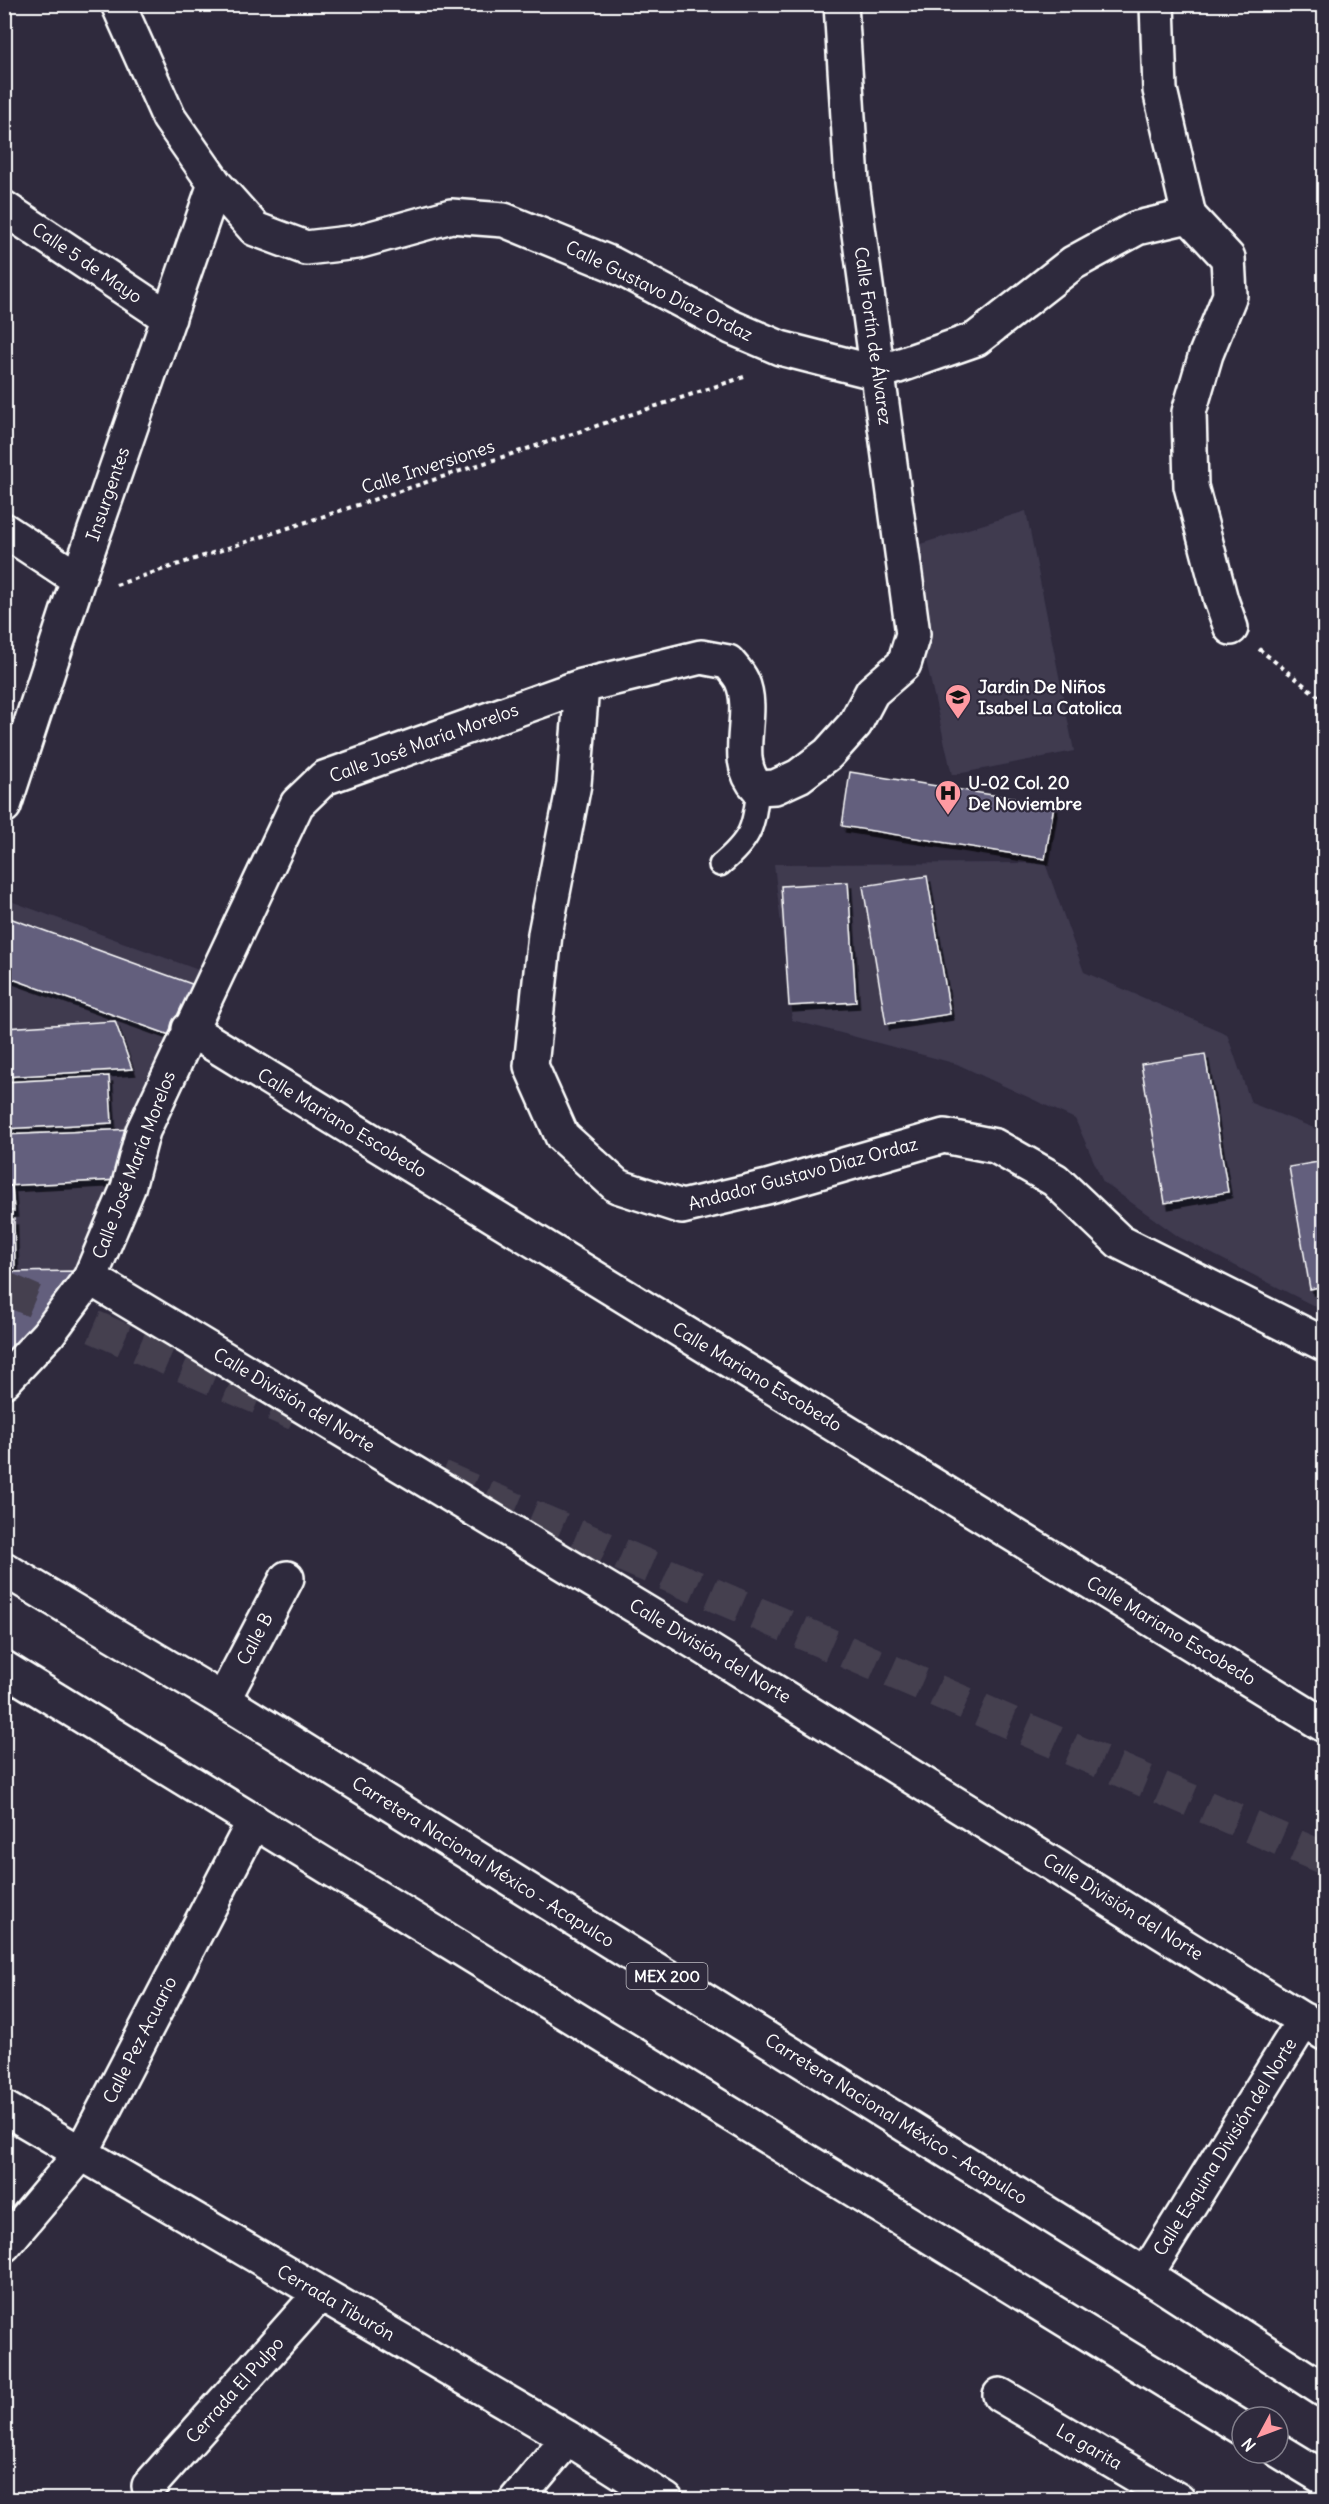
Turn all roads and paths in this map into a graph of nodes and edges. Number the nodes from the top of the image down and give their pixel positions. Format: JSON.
{"nodes":[{"id":1,"x":118,"y":4,"type":"edge"},
{"id":2,"x":841,"y":4,"type":"edge"},
{"id":3,"x":1157,"y":4,"type":"edge"},
{"id":4,"x":215,"y":183,"type":"junction"},
{"id":5,"x":4,"y":208,"type":"edge"},
{"id":6,"x":1189,"y":216,"type":"junction"},
{"id":7,"x":169,"y":318,"type":"junction"},
{"id":8,"x":780,"y":348,"type":"junction"},
{"id":9,"x":878,"y":373,"type":"junction"},
{"id":10,"x":4,"y":530,"type":"edge"},
{"id":11,"x":78,"y":579,"type":"junction"},
{"id":12,"x":1231,"y":628,"type":"joint"},
{"id":13,"x":582,"y":686,"type":"junction"},
{"id":14,"x":1324,"y":701,"type":"edge"},
{"id":15,"x":758,"y":788,"type":"junction"},
{"id":16,"x":4,"y":806,"type":"edge"},
{"id":17,"x":720,"y":865,"type":"dead end"},
{"id":18,"x":189,"y":1029,"type":"junction"},
{"id":19,"x":90,"y":1278,"type":"junction"},
{"id":20,"x":1324,"y":1344,"type":"edge"},
{"id":21,"x":4,"y":1381,"type":"edge"},
{"id":22,"x":4,"y":1569,"type":"edge"},
{"id":23,"x":287,"y":1578,"type":"dead end"},
{"id":24,"x":4,"y":1668,"type":"edge"},
{"id":25,"x":223,"y":1700,"type":"junction"},
{"id":26,"x":1324,"y":1725,"type":"edge"},
{"id":27,"x":254,"y":1821,"type":"junction"},
{"id":28,"x":1314,"y":2027,"type":"edge"},
{"id":29,"x":4,"y":2108,"type":"edge"},
{"id":30,"x":81,"y":2154,"type":"junction"},
{"id":31,"x":5,"y":2242,"type":"edge"},
{"id":32,"x":1146,"y":2275,"type":"junction"},
{"id":33,"x":320,"y":2294,"type":"junction"},
{"id":34,"x":1324,"y":2390,"type":"edge"},
{"id":35,"x":1000,"y":2395,"type":"dead end"},
{"id":36,"x":1230,"y":2421,"type":"edge"},
{"id":37,"x":568,"y":2438,"type":"junction"},
{"id":38,"x":1290,"y":2457,"type":"edge"},
{"id":39,"x":1324,"y":2478,"type":"edge"},
{"id":40,"x":149,"y":2486,"type":"dead end"},
{"id":41,"x":516,"y":2499,"type":"edge"},
{"id":42,"x":666,"y":2499,"type":"edge"},
{"id":43,"x":1178,"y":2499,"type":"edge"}],
"edges":[{"from":1,"to":4,"type":"street","name":"Calle Gustavo Díaz Ordaz"},
{"from":2,"to":9,"type":"street","name":"Calle Fortín de Álvarez"},
{"from":3,"to":6,"type":"street"},
{"from":4,"to":7,"type":"street","name":"Insurgentes"},
{"from":4,"to":8,"type":"street","name":"Calle Gustavo Díaz Ordaz"},
{"from":5,"to":7,"type":"street","name":"Calle 5 de Mayo"},
{"from":6,"to":9,"type":"street"},
{"from":6,"to":12,"type":"street"},
{"from":7,"to":11,"type":"street","name":"Insurgentes"},
{"from":8,"to":9,"type":"street","name":"Calle Gustavo Díaz Ordaz"},
{"from":8,"to":11,"type":"path","name":"Calle Inversiones"},
{"from":9,"to":15,"type":"street","name":"Calle Fortín de Álvarez"},
{"from":10,"to":11,"type":"street"},
{"from":11,"to":16,"type":"street","name":"Insurgentes"},
{"from":12,"to":14,"type":"path"},
{"from":13,"to":15,"type":"street","name":"Calle José María Morelos"},
{"from":13,"to":18,"type":"street","name":"Calle José María Morelos"},
{"from":13,"to":20,"type":"street","name":"Andador Gustavo Díaz Ordaz"},
{"from":15,"to":17,"type":"lane"},
{"from":18,"to":19,"type":"street","name":"Calle José María Morelos"},
{"from":18,"to":26,"type":"street","name":"Calle Mariano Escobedo"},
{"from":19,"to":21,"type":"street","name":"Calle José María Morelos"},
{"from":19,"to":28,"type":"street","name":"Calle División del Norte"},
{"from":22,"to":25,"type":"street","name":"Carretera Nacional México - Acapulco","number":"MEX 200"},
{"from":23,"to":25,"type":"street","name":"Calle B"},
{"from":24,"to":27,"type":"street"},
{"from":25,"to":32,"type":"street","name":"Carretera Nacional México - Acapulco","number":"MEX 200"},
{"from":27,"to":30,"type":"street","name":"Calle Pez Acuario"},
{"from":27,"to":36,"type":"street"},
{"from":28,"to":32,"type":"street","name":"Calle Esquina División del Norte"},
{"from":29,"to":30,"type":"street","name":"Cerrada Tiburón"},
{"from":30,"to":31,"type":"street","name":"Calle Pez Acuario"},
{"from":30,"to":33,"type":"street","name":"Cerrada Tiburón"},
{"from":32,"to":34,"type":"street","name":"Carretera Nacional México - Acapulco","number":"MEX 200"},
{"from":33,"to":37,"type":"street","name":"Cerrada Tiburón"},
{"from":33,"to":40,"type":"street","name":"Cerrada El Pulpo"},
{"from":35,"to":43,"type":"street","name":"La garita"},
{"from":37,"to":41,"type":"street"},
{"from":37,"to":42,"type":"street","name":"Cerrada Tiburón"},
{"from":38,"to":39,"type":"street"}]}
